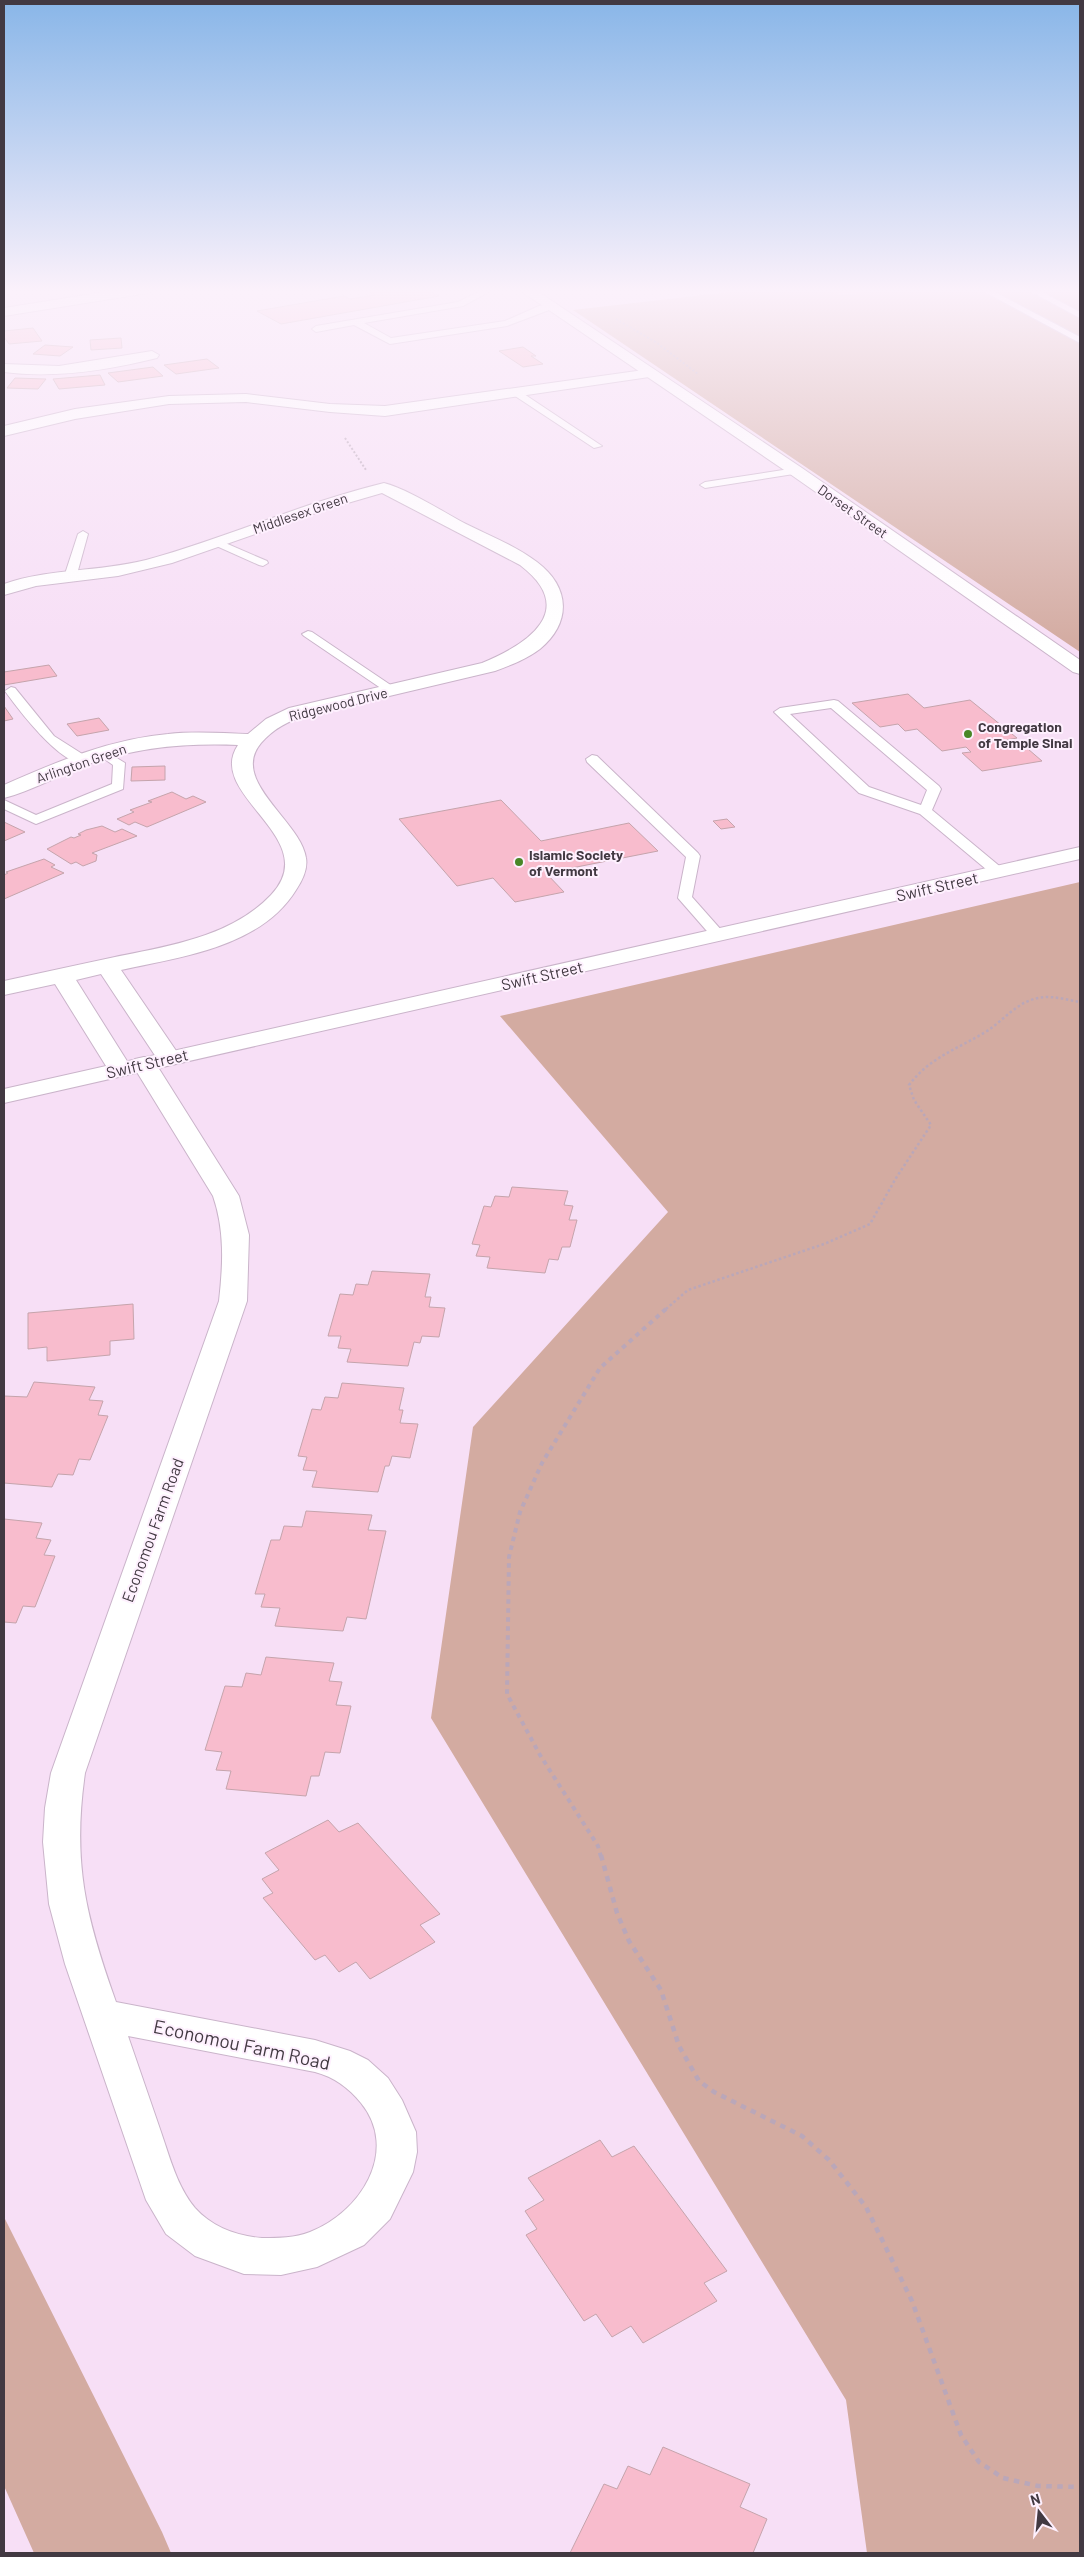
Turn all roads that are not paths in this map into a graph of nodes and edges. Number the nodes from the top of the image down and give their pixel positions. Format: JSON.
{"nodes":[{"id":1,"x":114,"y":408,"type":"edge"},
{"id":2,"x":336,"y":408,"type":"edge"},
{"id":3,"x":402,"y":408,"type":"edge"},
{"id":4,"x":540,"y":408,"type":"edge"},
{"id":5,"x":703,"y":408,"type":"edge"},
{"id":6,"x":4,"y":431,"type":"edge"},
{"id":7,"x":597,"y":446,"type":"dead end"},
{"id":8,"x":796,"y":471,"type":"junction"},
{"id":9,"x":704,"y":485,"type":"dead end"},
{"id":10,"x":384,"y":488,"type":"joint"},
{"id":11,"x":83,"y":534,"type":"dead end"},
{"id":12,"x":216,"y":542,"type":"junction"},
{"id":13,"x":263,"y":563,"type":"dead end"},
{"id":14,"x":71,"y":574,"type":"junction"},
{"id":15,"x":4,"y":590,"type":"edge"},
{"id":16,"x":308,"y":634,"type":"dead end"},
{"id":17,"x":1080,"y":668,"type":"edge"},
{"id":18,"x":392,"y":690,"type":"junction"},
{"id":19,"x":12,"y":691,"type":"dead end"},
{"id":20,"x":250,"y":740,"type":"junction"},
{"id":21,"x":102,"y":753,"type":"junction"},
{"id":22,"x":592,"y":759,"type":"dead end"},
{"id":23,"x":82,"y":760,"type":"junction"},
{"id":24,"x":4,"y":792,"type":"edge"},
{"id":25,"x":4,"y":804,"type":"edge"},
{"id":26,"x":925,"y":812,"type":"junction"},
{"id":27,"x":1080,"y":853,"type":"edge"},
{"id":28,"x":998,"y":872,"type":"junction"},
{"id":29,"x":718,"y":935,"type":"junction"},
{"id":30,"x":107,"y":966,"type":"junction"},
{"id":31,"x":61,"y":975,"type":"junction"},
{"id":32,"x":4,"y":988,"type":"edge"},
{"id":33,"x":144,"y":1064,"type":"junction"},
{"id":34,"x":4,"y":1096,"type":"edge"},
{"id":35,"x":101,"y":2015,"type":"junction"}],
"edges":[{"from":1,"to":6,"type":"street"},
{"from":2,"to":3,"type":"street"},
{"from":4,"to":7,"type":"lane"},
{"from":5,"to":8,"type":"street","name":"Dorset Street"},
{"from":8,"to":9,"type":"lane"},
{"from":8,"to":17,"type":"street","name":"Dorset Street"},
{"from":10,"to":12,"type":"street","name":"Middlesex Green"},
{"from":10,"to":18,"type":"street","name":"Ridgewood Drive"},
{"from":11,"to":14,"type":"lane"},
{"from":12,"to":13,"type":"lane","name":"Middlesex Green"},
{"from":12,"to":14,"type":"street","name":"Middlesex Green"},
{"from":14,"to":15,"type":"street","name":"Middlesex Green"},
{"from":16,"to":18,"type":"lane"},
{"from":18,"to":20,"type":"street","name":"Ridgewood Drive"},
{"from":19,"to":23,"type":"lane"},
{"from":20,"to":21,"type":"street","name":"Arlington Green"},
{"from":20,"to":30,"type":"street"},
{"from":21,"to":23,"type":"street","name":"Arlington Green"},
{"from":21,"to":25,"type":"lane"},
{"from":22,"to":29,"type":"lane"},
{"from":23,"to":24,"type":"street","name":"Arlington Green"},
{"from":26,"to":26,"type":"lane"},
{"from":26,"to":28,"type":"lane"},
{"from":27,"to":28,"type":"street","name":"Swift Street"},
{"from":28,"to":29,"type":"street","name":"Swift Street"},
{"from":29,"to":33,"type":"street","name":"Swift Street"},
{"from":30,"to":31,"type":"street"},
{"from":30,"to":33,"type":"street"},
{"from":31,"to":32,"type":"street"},
{"from":31,"to":33,"type":"street"},
{"from":33,"to":34,"type":"street","name":"Swift Street"},
{"from":33,"to":35,"type":"street","name":"Economou Farm Road"},
{"from":35,"to":35,"type":"street","name":"Economou Farm Road"}]}
